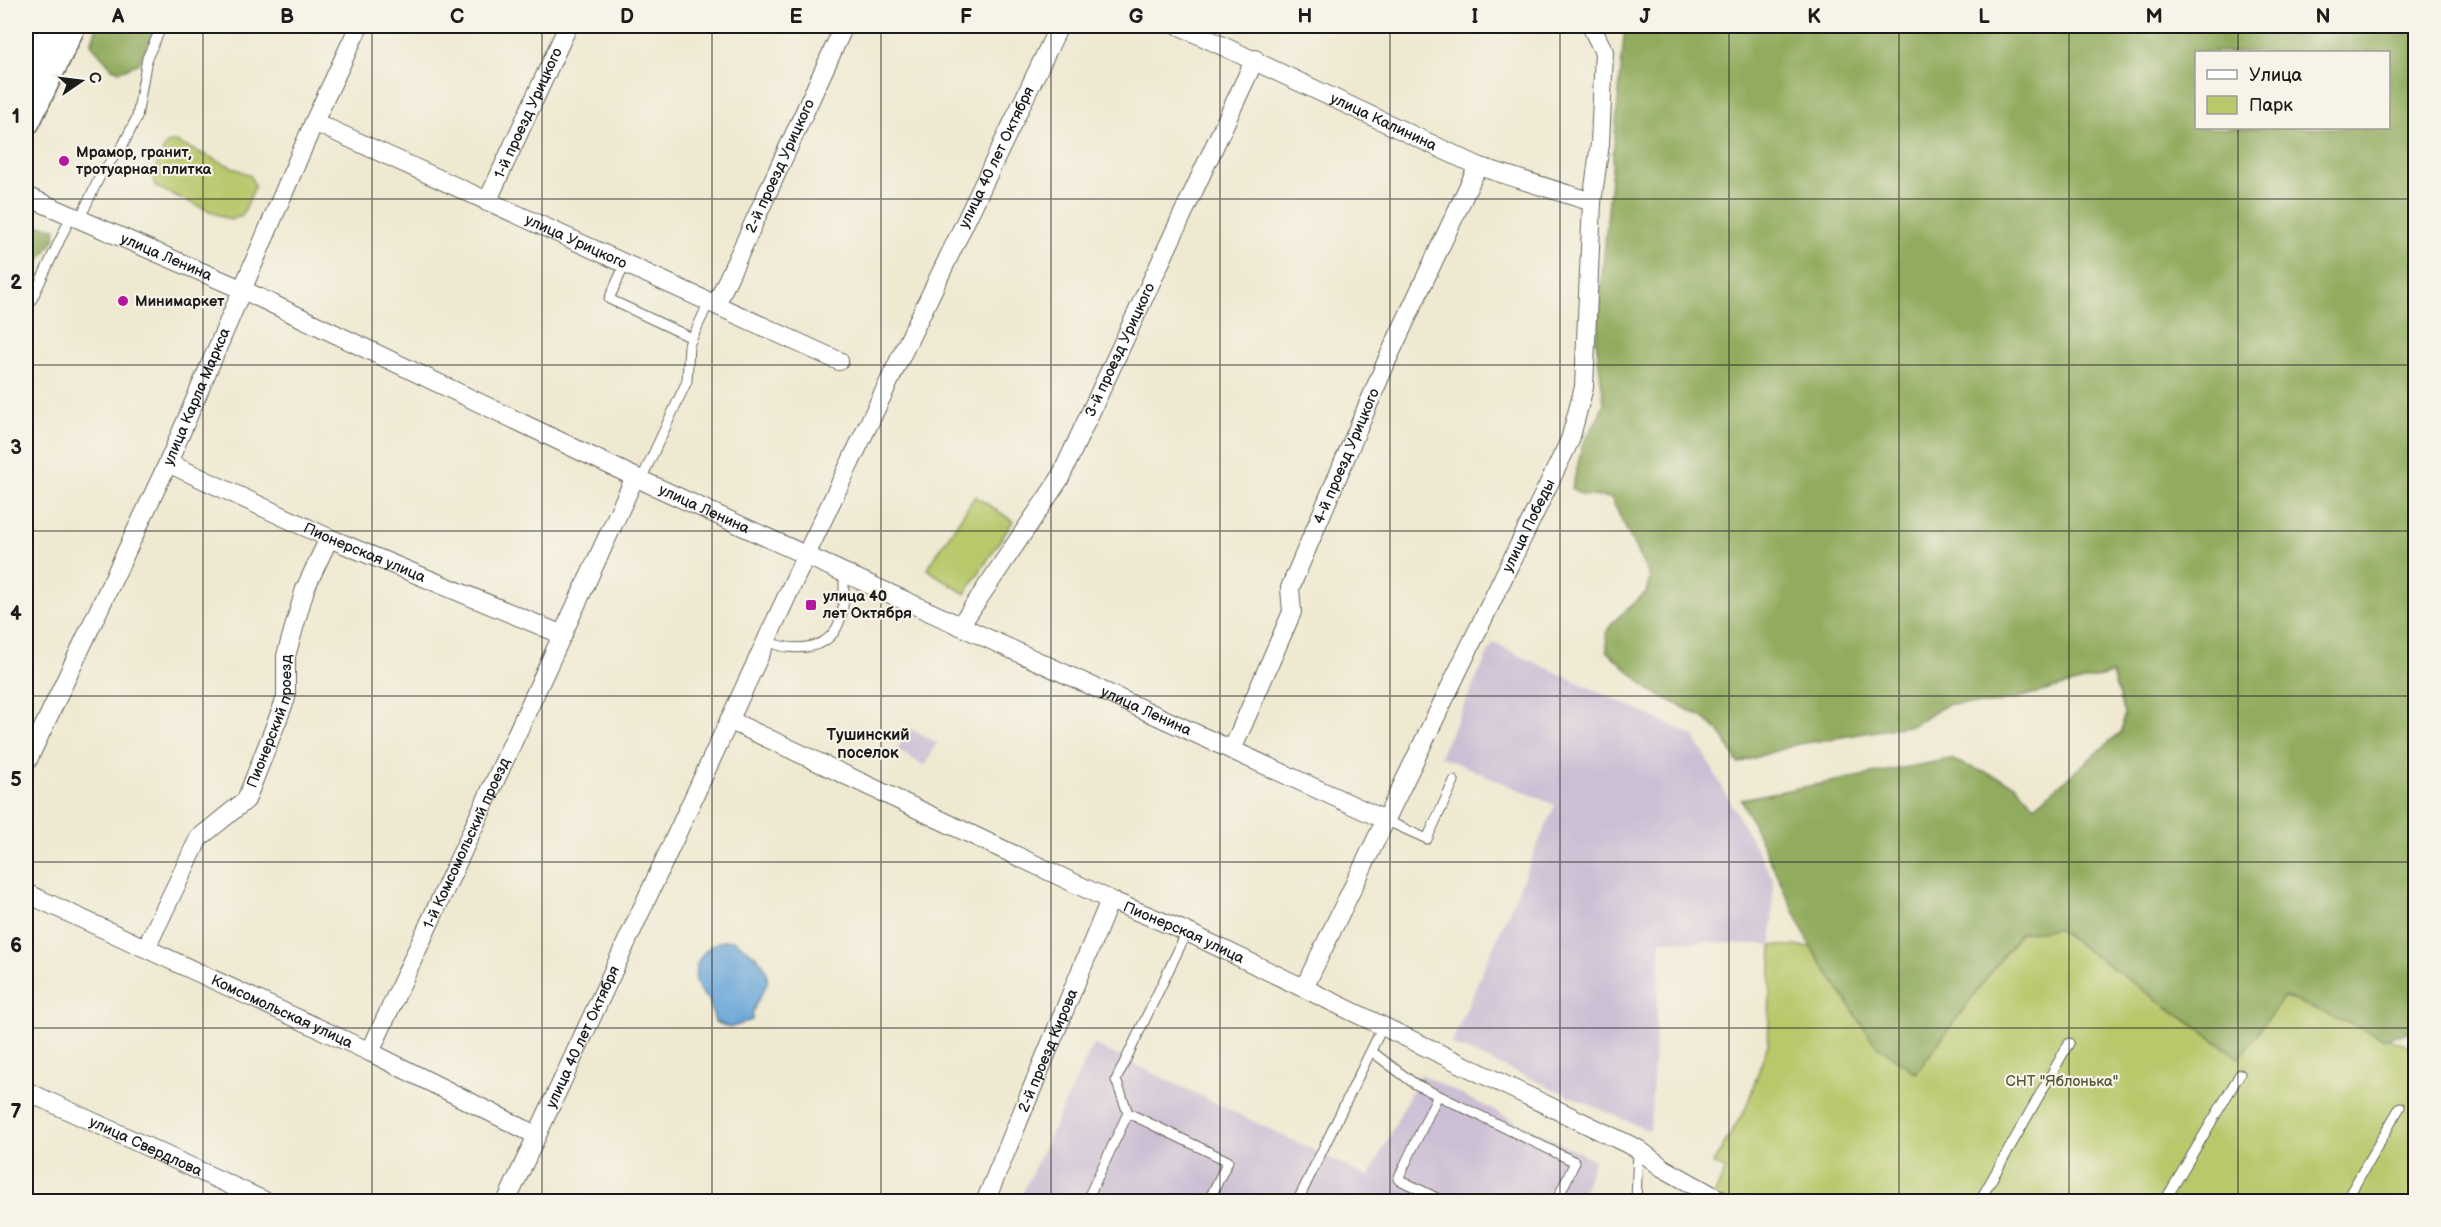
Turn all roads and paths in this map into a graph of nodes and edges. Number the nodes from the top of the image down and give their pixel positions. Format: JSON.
{"nodes":[{"id":1,"x":49,"y":26,"type":"edge"},
{"id":2,"x":71,"y":26,"type":"edge"},
{"id":3,"x":162,"y":26,"type":"edge"},
{"id":4,"x":359,"y":26,"type":"edge"},
{"id":5,"x":568,"y":26,"type":"edge"},
{"id":6,"x":844,"y":26,"type":"edge"},
{"id":7,"x":1059,"y":26,"type":"edge"},
{"id":8,"x":1180,"y":26,"type":"edge"},
{"id":9,"x":1591,"y":26,"type":"edge"},
{"id":10,"x":1255,"y":59,"type":"junction"},
{"id":11,"x":26,"y":74,"type":"edge"},
{"id":12,"x":26,"y":121,"type":"edge"},
{"id":13,"x":314,"y":122,"type":"junction"},
{"id":14,"x":1478,"y":165,"type":"junction"},
{"id":15,"x":26,"y":196,"type":"edge"},
{"id":16,"x":487,"y":202,"type":"junction"},
{"id":17,"x":1592,"y":202,"type":"junction"},
{"id":18,"x":76,"y":216,"type":"junction"},
{"id":19,"x":625,"y":264,"type":"junction"},
{"id":20,"x":241,"y":289,"type":"junction"},
{"id":21,"x":712,"y":304,"type":"junction"},
{"id":22,"x":26,"y":312,"type":"edge"},
{"id":23,"x":692,"y":338,"type":"junction"},
{"id":24,"x":839,"y":361,"type":"dead end"},
{"id":25,"x":168,"y":463,"type":"junction"},
{"id":26,"x":638,"y":478,"type":"junction"},
{"id":27,"x":329,"y":538,"type":"junction"},
{"id":28,"x":806,"y":555,"type":"junction"},
{"id":29,"x":844,"y":572,"type":"junction"},
{"id":30,"x":960,"y":626,"type":"junction"},
{"id":31,"x":563,"y":636,"type":"junction"},
{"id":32,"x":766,"y":641,"type":"junction"},
{"id":33,"x":729,"y":720,"type":"junction"},
{"id":34,"x":1232,"y":750,"type":"junction"},
{"id":35,"x":26,"y":764,"type":"edge"},
{"id":36,"x":1454,"y":781,"type":"dead end"},
{"id":37,"x":1385,"y":820,"type":"junction"},
{"id":38,"x":26,"y":893,"type":"edge"},
{"id":39,"x":1110,"y":900,"type":"junction"},
{"id":40,"x":1187,"y":932,"type":"junction"},
{"id":41,"x":146,"y":948,"type":"junction"},
{"id":42,"x":1304,"y":988,"type":"junction"},
{"id":43,"x":1383,"y":1026,"type":"junction"},
{"id":44,"x":2069,"y":1043,"type":"dead end"},
{"id":45,"x":1371,"y":1051,"type":"junction"},
{"id":46,"x":370,"y":1052,"type":"junction"},
{"id":47,"x":2240,"y":1074,"type":"dead end"},
{"id":48,"x":26,"y":1091,"type":"edge"},
{"id":49,"x":1438,"y":1095,"type":"junction"},
{"id":50,"x":2400,"y":1107,"type":"dead end"},
{"id":51,"x":1128,"y":1113,"type":"junction"},
{"id":52,"x":536,"y":1135,"type":"junction"},
{"id":53,"x":1638,"y":1149,"type":"junction"},
{"id":54,"x":247,"y":1198,"type":"edge"},
{"id":55,"x":267,"y":1202,"type":"edge"},
{"id":56,"x":506,"y":1202,"type":"edge"},
{"id":57,"x":985,"y":1202,"type":"edge"},
{"id":58,"x":1086,"y":1202,"type":"edge"},
{"id":59,"x":1208,"y":1202,"type":"edge"},
{"id":60,"x":1301,"y":1202,"type":"edge"},
{"id":61,"x":1445,"y":1202,"type":"edge"},
{"id":62,"x":1556,"y":1202,"type":"edge"},
{"id":63,"x":1635,"y":1202,"type":"edge"},
{"id":64,"x":1724,"y":1202,"type":"edge"},
{"id":65,"x":1979,"y":1202,"type":"edge"},
{"id":66,"x":2164,"y":1202,"type":"edge"},
{"id":67,"x":2344,"y":1202,"type":"edge"}],
"edges":[{"from":1,"to":11,"type":"main road"},
{"from":2,"to":12,"type":"main road"},
{"from":3,"to":18,"type":"lane"},
{"from":4,"to":13,"type":"street","name":"улица Карла Маркса"},
{"from":5,"to":16,"type":"street","name":"1-й проезд Урицкого"},
{"from":6,"to":21,"type":"street","name":"2-й проезд Урицкого"},
{"from":7,"to":28,"type":"street","name":"улица 40 лет Октября"},
{"from":8,"to":10,"type":"street","name":"улица Калинина"},
{"from":9,"to":17,"type":"street","name":"улица Победы"},
{"from":10,"to":14,"type":"street","name":"улица Калинина"},
{"from":10,"to":30,"type":"street","name":"3-й проезд Урицкого"},
{"from":13,"to":16,"type":"street","name":"улица Урицкого"},
{"from":13,"to":20,"type":"street","name":"улица Карла Маркса"},
{"from":14,"to":17,"type":"street","name":"улица Калинина"},
{"from":14,"to":34,"type":"street","name":"4-й проезд Урицкого"},
{"from":15,"to":18,"type":"street","name":"улица Ленина"},
{"from":16,"to":19,"type":"street","name":"улица Урицкого"},
{"from":17,"to":37,"type":"street","name":"улица Победы"},
{"from":18,"to":20,"type":"street","name":"улица Ленина"},
{"from":18,"to":22,"type":"lane"},
{"from":19,"to":21,"type":"street","name":"улица Урицкого"},
{"from":19,"to":23,"type":"lane"},
{"from":20,"to":25,"type":"street","name":"улица Карла Маркса"},
{"from":20,"to":26,"type":"street","name":"улица Ленина"},
{"from":21,"to":23,"type":"lane"},
{"from":21,"to":24,"type":"street","name":"улица Урицкого"},
{"from":23,"to":26,"type":"lane"},
{"from":25,"to":27,"type":"street","name":"Пионерская улица"},
{"from":25,"to":35,"type":"street","name":"улица Карла Маркса"},
{"from":26,"to":28,"type":"street","name":"улица Ленина"},
{"from":26,"to":31,"type":"street"},
{"from":27,"to":31,"type":"street","name":"Пионерская улица"},
{"from":27,"to":41,"type":"street","name":"Пионерский проезд"},
{"from":28,"to":29,"type":"street","name":"улица Ленина"},
{"from":28,"to":32,"type":"street","name":"улица 40 лет Октября"},
{"from":29,"to":30,"type":"street","name":"улица Ленина"},
{"from":29,"to":32,"type":"lane"},
{"from":30,"to":34,"type":"street","name":"улица Ленина"},
{"from":31,"to":46,"type":"street","name":"1-й Комсомольский проезд"},
{"from":32,"to":33,"type":"street","name":"улица 40 лет Октября"},
{"from":33,"to":39,"type":"street","name":"Пионерская улица"},
{"from":33,"to":52,"type":"street","name":"улица 40 лет Октября"},
{"from":34,"to":37,"type":"street","name":"улица Ленина"},
{"from":36,"to":37,"type":"lane"},
{"from":37,"to":42,"type":"street","name":"улица Победы"},
{"from":38,"to":41,"type":"street","name":"Комсомольская улица"},
{"from":39,"to":40,"type":"street","name":"Пионерская улица"},
{"from":39,"to":57,"type":"street","name":"2-й проезд Кирова"},
{"from":40,"to":42,"type":"street","name":"Пионерская улица"},
{"from":40,"to":51,"type":"lane"},
{"from":41,"to":46,"type":"street","name":"Комсомольская улица"},
{"from":42,"to":43,"type":"street","name":"Пионерская улица"},
{"from":43,"to":45,"type":"lane"},
{"from":43,"to":53,"type":"street","name":"Пионерская улица"},
{"from":44,"to":65,"type":"lane"},
{"from":45,"to":49,"type":"lane"},
{"from":45,"to":60,"type":"lane"},
{"from":46,"to":52,"type":"street","name":"Комсомольская улица"},
{"from":47,"to":66,"type":"lane"},
{"from":48,"to":54,"type":"street","name":"улица Свердлова"},
{"from":49,"to":61,"type":"lane"},
{"from":49,"to":62,"type":"lane"},
{"from":50,"to":67,"type":"lane"},
{"from":51,"to":58,"type":"lane"},
{"from":51,"to":59,"type":"lane"},
{"from":52,"to":56,"type":"street","name":"улица 40 лет Октября"},
{"from":53,"to":63,"type":"lane"},
{"from":53,"to":64,"type":"street","name":"Пионерская улица"},
{"from":54,"to":55,"type":"street","name":"улица Свердлова"}]}
